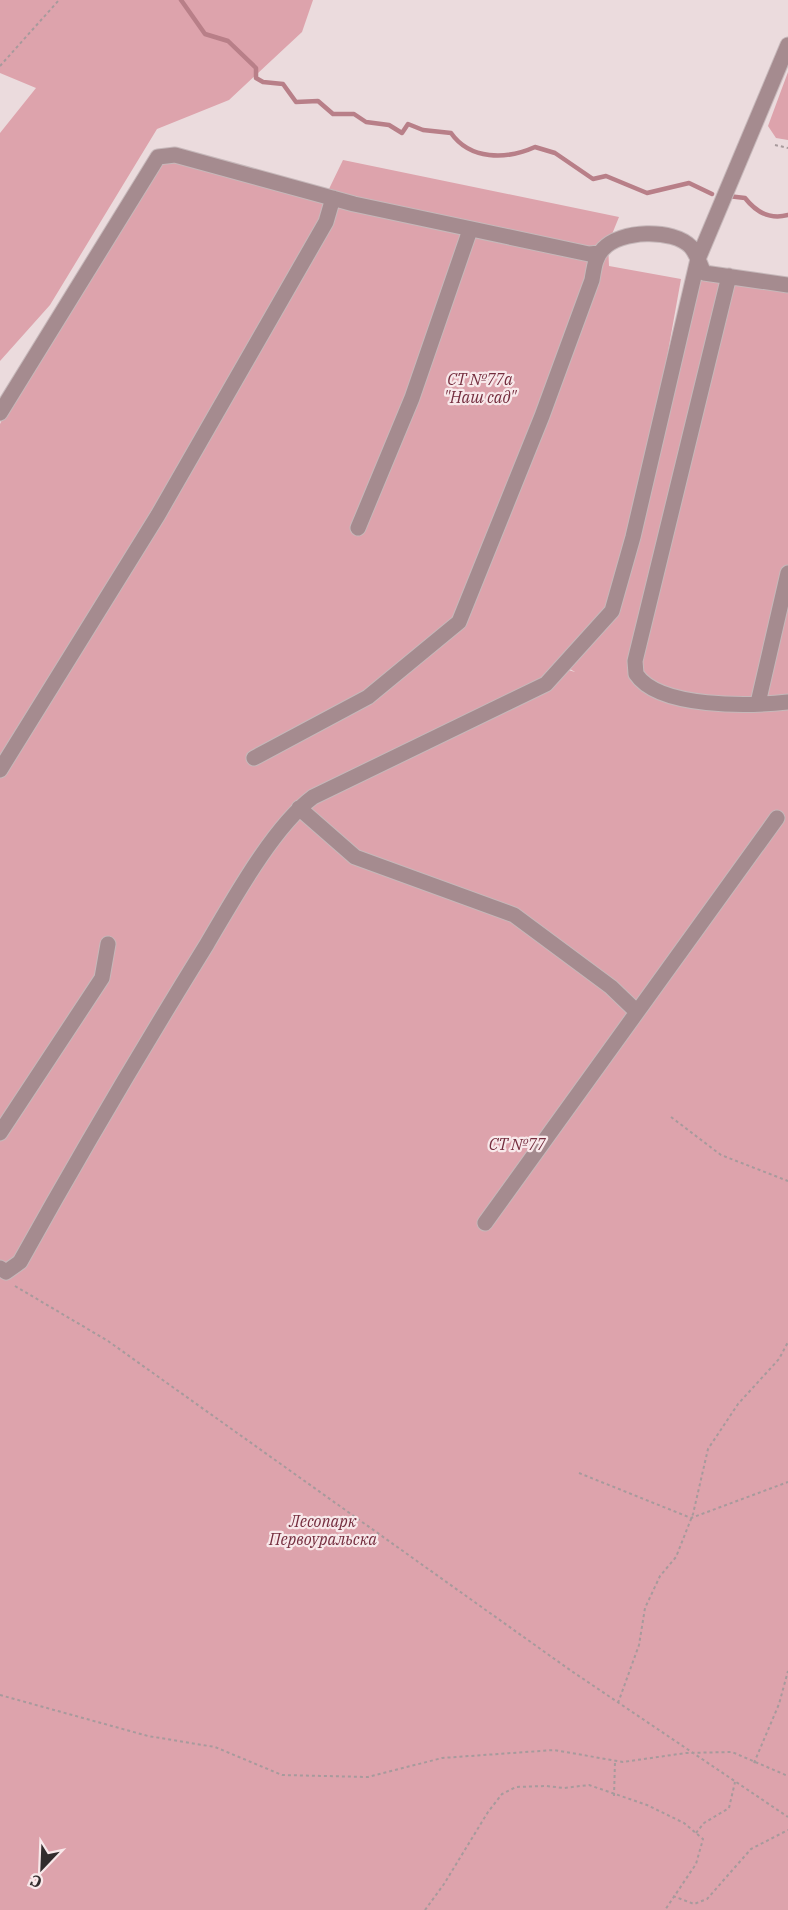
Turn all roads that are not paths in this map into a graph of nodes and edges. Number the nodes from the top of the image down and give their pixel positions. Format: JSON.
{"nodes":[{"id":1,"x":788,"y":45,"type":"edge"},
{"id":2,"x":333,"y":198,"type":"junction"},
{"id":3,"x":470,"y":230,"type":"junction"},
{"id":4,"x":600,"y":253,"type":"junction"},
{"id":5,"x":698,"y":259,"type":"junction"},
{"id":6,"x":729,"y":276,"type":"junction"},
{"id":7,"x":788,"y":285,"type":"edge"},
{"id":8,"x":0,"y":413,"type":"edge"},
{"id":9,"x":358,"y":528,"type":"dead end"},
{"id":10,"x":788,"y":573,"type":"edge"},
{"id":11,"x":788,"y":702,"type":"edge"},
{"id":12,"x":758,"y":703,"type":"junction"},
{"id":13,"x":254,"y":758,"type":"dead end"},
{"id":14,"x":0,"y":770,"type":"edge"},
{"id":15,"x":299,"y":808,"type":"junction"},
{"id":16,"x":777,"y":818,"type":"dead end"},
{"id":17,"x":108,"y":944,"type":"dead end"},
{"id":18,"x":637,"y":1012,"type":"junction"},
{"id":19,"x":0,"y":1133,"type":"edge"},
{"id":20,"x":485,"y":1222,"type":"dead end"},
{"id":21,"x":5,"y":1277,"type":"edge"}],
"edges":[{"from":1,"to":5,"type":"street"},
{"from":2,"to":3,"type":"street"},
{"from":2,"to":8,"type":"street"},
{"from":2,"to":14,"type":"street"},
{"from":3,"to":4,"type":"street"},
{"from":3,"to":9,"type":"street"},
{"from":4,"to":5,"type":"street"},
{"from":4,"to":13,"type":"street"},
{"from":5,"to":6,"type":"street"},
{"from":5,"to":15,"type":"street"},
{"from":6,"to":7,"type":"street"},
{"from":6,"to":12,"type":"street"},
{"from":10,"to":12,"type":"street"},
{"from":11,"to":12,"type":"street"},
{"from":15,"to":18,"type":"street"},
{"from":15,"to":21,"type":"street"},
{"from":16,"to":18,"type":"street"},
{"from":17,"to":19,"type":"street"},
{"from":18,"to":20,"type":"street"}]}
